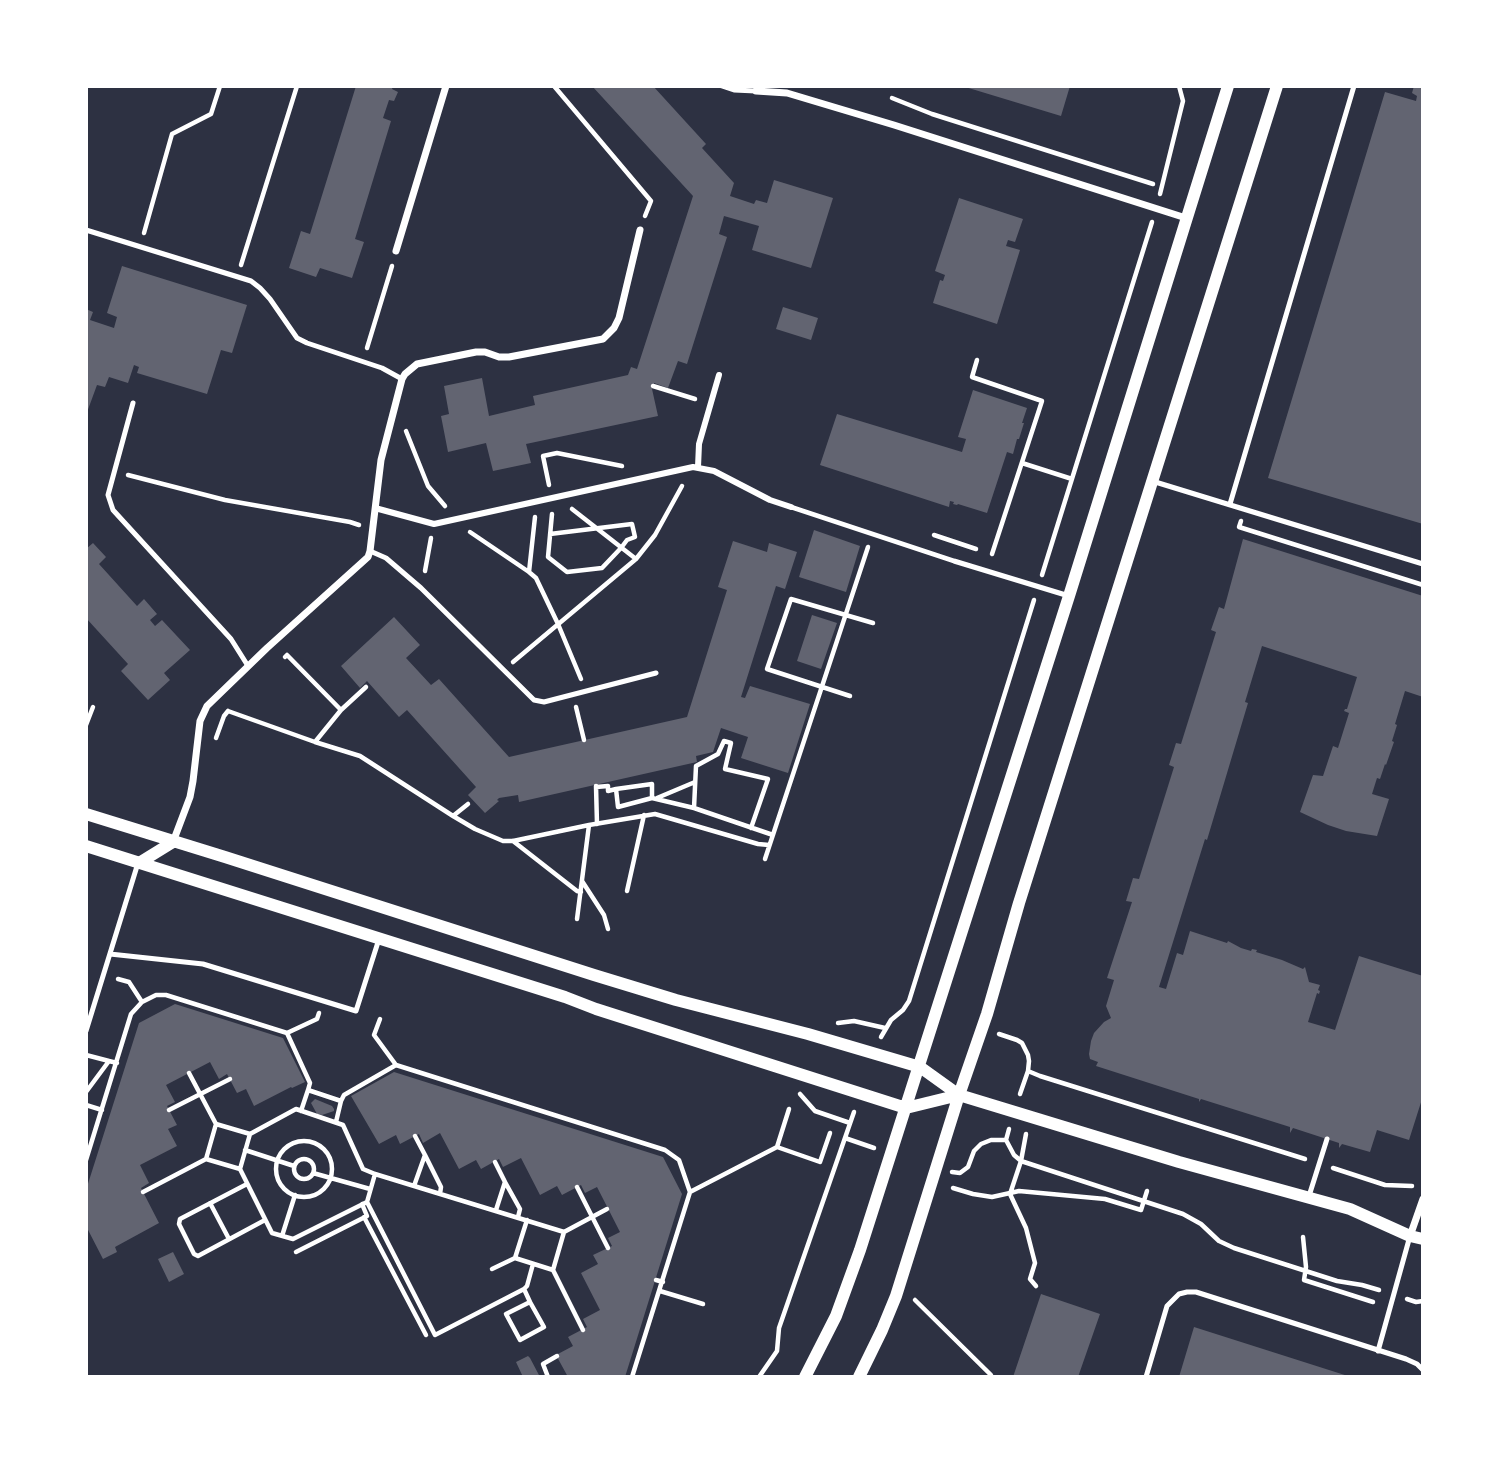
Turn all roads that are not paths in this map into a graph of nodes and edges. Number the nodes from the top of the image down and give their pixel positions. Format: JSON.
{"nodes":[{"id":1,"x":446,"y":86,"type":"edge"},
{"id":2,"x":722,"y":86,"type":"edge"},
{"id":3,"x":1228,"y":86,"type":"edge"},
{"id":4,"x":1276,"y":86,"type":"edge"},
{"id":5,"x":1354,"y":86,"type":"edge"},
{"id":6,"x":756,"y":91,"type":"joint"},
{"id":7,"x":1186,"y":218,"type":"junction"},
{"id":8,"x":86,"y":230,"type":"edge"},
{"id":9,"x":640,"y":230,"type":"road end"},
{"id":10,"x":396,"y":251,"type":"road end"},
{"id":11,"x":719,"y":375,"type":"dead end"},
{"id":12,"x":402,"y":379,"type":"junction"},
{"id":13,"x":133,"y":403,"type":"dead end"},
{"id":14,"x":695,"y":467,"type":"junction"},
{"id":15,"x":1152,"y":481,"type":"junction"},
{"id":16,"x":1230,"y":504,"type":"junction"},
{"id":17,"x":792,"y":507,"type":"joint"},
{"id":18,"x":375,"y":508,"type":"junction"},
{"id":19,"x":370,"y":551,"type":"junction"},
{"id":20,"x":1423,"y":564,"type":"edge"},
{"id":21,"x":1069,"y":596,"type":"junction"},
{"id":22,"x":248,"y":666,"type":"junction"},
{"id":23,"x":656,"y":673,"type":"dead end"},
{"id":24,"x":86,"y":814,"type":"edge"},
{"id":25,"x":173,"y":842,"type":"junction"},
{"id":26,"x":86,"y":846,"type":"edge"},
{"id":27,"x":139,"y":863,"type":"junction"},
{"id":28,"x":379,"y":939,"type":"junction"},
{"id":29,"x":110,"y":954,"type":"junction"},
{"id":30,"x":86,"y":1031,"type":"edge"},
{"id":31,"x":920,"y":1067,"type":"junction"},
{"id":32,"x":959,"y":1095,"type":"junction"},
{"id":33,"x":906,"y":1108,"type":"junction"},
{"id":34,"x":1327,"y":1139,"type":"dead end"},
{"id":35,"x":1309,"y":1197,"type":"junction"},
{"id":36,"x":1423,"y":1199,"type":"edge"},
{"id":37,"x":1417,"y":1238,"type":"edge"},
{"id":38,"x":1378,"y":1351,"type":"junction"},
{"id":39,"x":1423,"y":1370,"type":"edge"},
{"id":40,"x":805,"y":1377,"type":"edge"},
{"id":41,"x":859,"y":1377,"type":"edge"},
{"id":42,"x":1146,"y":1377,"type":"edge"}],
"edges":[{"from":1,"to":10,"type":"street"},
{"from":2,"to":6,"type":"lane"},
{"from":3,"to":7,"type":"street"},
{"from":4,"to":15,"type":"street"},
{"from":5,"to":16,"type":"lane"},
{"from":6,"to":7,"type":"street"},
{"from":7,"to":21,"type":"street"},
{"from":8,"to":12,"type":"lane"},
{"from":9,"to":12,"type":"street"},
{"from":11,"to":14,"type":"street"},
{"from":12,"to":18,"type":"street"},
{"from":13,"to":22,"type":"lane"},
{"from":14,"to":17,"type":"street"},
{"from":14,"to":18,"type":"street"},
{"from":15,"to":16,"type":"lane"},
{"from":15,"to":32,"type":"street"},
{"from":16,"to":20,"type":"lane"},
{"from":17,"to":21,"type":"lane"},
{"from":18,"to":19,"type":"street"},
{"from":19,"to":22,"type":"street"},
{"from":19,"to":23,"type":"lane"},
{"from":21,"to":31,"type":"street"},
{"from":22,"to":25,"type":"street"},
{"from":24,"to":25,"type":"street"},
{"from":25,"to":27,"type":"street"},
{"from":25,"to":31,"type":"street"},
{"from":26,"to":27,"type":"street"},
{"from":27,"to":28,"type":"street"},
{"from":27,"to":29,"type":"lane"},
{"from":28,"to":29,"type":"lane"},
{"from":28,"to":33,"type":"street"},
{"from":29,"to":30,"type":"lane"},
{"from":31,"to":32,"type":"street"},
{"from":31,"to":33,"type":"street"},
{"from":32,"to":33,"type":"street"},
{"from":32,"to":35,"type":"street"},
{"from":32,"to":41,"type":"street"},
{"from":33,"to":40,"type":"street"},
{"from":34,"to":35,"type":"lane"},
{"from":35,"to":37,"type":"street"},
{"from":36,"to":37,"type":"street"},
{"from":37,"to":38,"type":"lane"},
{"from":38,"to":39,"type":"lane"},
{"from":38,"to":42,"type":"lane"}]}
